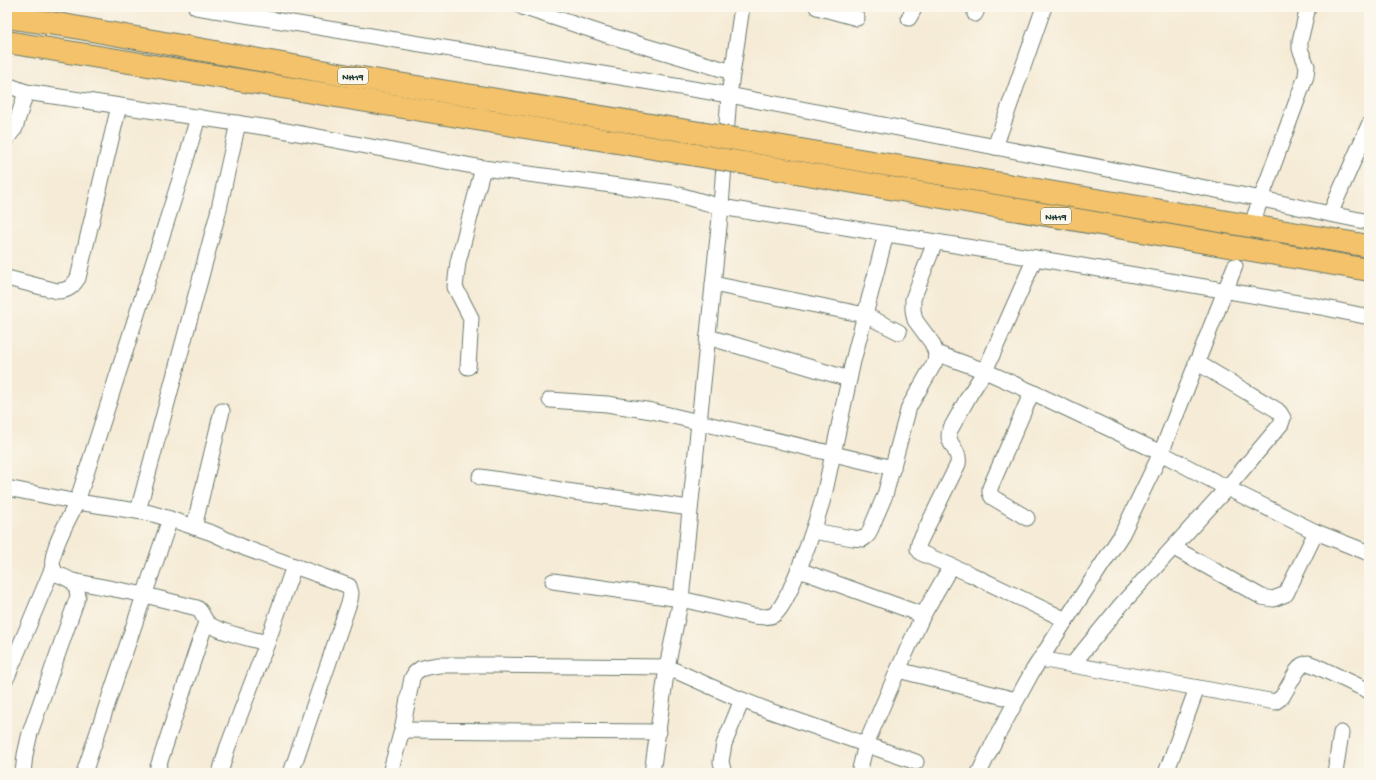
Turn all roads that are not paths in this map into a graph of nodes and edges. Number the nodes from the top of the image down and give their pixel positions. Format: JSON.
{"nodes":[{"id":1,"x":196,"y":7,"type":"edge"},
{"id":2,"x":522,"y":7,"type":"edge"},
{"id":3,"x":742,"y":7,"type":"edge"},
{"id":4,"x":817,"y":7,"type":"edge"},
{"id":5,"x":1044,"y":7,"type":"edge"},
{"id":6,"x":1308,"y":7,"type":"edge"},
{"id":7,"x":543,"y":10,"type":"edge"},
{"id":8,"x":259,"y":12,"type":"edge"},
{"id":9,"x":7,"y":17,"type":"edge"},
{"id":10,"x":857,"y":18,"type":"dead end"},
{"id":11,"x":7,"y":42,"type":"edge"},
{"id":12,"x":732,"y":72,"type":"junction"},
{"id":13,"x":7,"y":85,"type":"edge"},
{"id":14,"x":26,"y":92,"type":"junction"},
{"id":15,"x":729,"y":95,"type":"junction"},
{"id":16,"x":119,"y":106,"type":"junction"},
{"id":17,"x":198,"y":117,"type":"junction"},
{"id":18,"x":238,"y":123,"type":"junction"},
{"id":19,"x":1369,"y":125,"type":"edge"},
{"id":20,"x":8,"y":140,"type":"edge"},
{"id":21,"x":995,"y":147,"type":"junction"},
{"id":22,"x":483,"y":168,"type":"junction"},
{"id":23,"x":1262,"y":199,"type":"junction"},
{"id":24,"x":721,"y":207,"type":"junction"},
{"id":25,"x":1330,"y":214,"type":"junction"},
{"id":26,"x":1255,"y":216,"type":"dead end"},
{"id":27,"x":1369,"y":222,"type":"edge"},
{"id":28,"x":886,"y":234,"type":"junction"},
{"id":29,"x":935,"y":242,"type":"junction"},
{"id":30,"x":1369,"y":246,"type":"edge"},
{"id":31,"x":1035,"y":258,"type":"junction"},
{"id":32,"x":1235,"y":266,"type":"dead end"},
{"id":33,"x":1369,"y":270,"type":"edge"},
{"id":34,"x":7,"y":278,"type":"edge"},
{"id":35,"x":713,"y":284,"type":"junction"},
{"id":36,"x":1226,"y":290,"type":"junction"},
{"id":37,"x":865,"y":316,"type":"junction"},
{"id":38,"x":1369,"y":317,"type":"edge"},
{"id":39,"x":899,"y":332,"type":"dead end"},
{"id":40,"x":708,"y":337,"type":"junction"},
{"id":41,"x":936,"y":353,"type":"junction"},
{"id":42,"x":1196,"y":362,"type":"junction"},
{"id":43,"x":468,"y":367,"type":"dead end"},
{"id":44,"x":985,"y":371,"type":"junction"},
{"id":45,"x":849,"y":379,"type":"junction"},
{"id":46,"x":1032,"y":392,"type":"junction"},
{"id":47,"x":550,"y":400,"type":"dead end"},
{"id":48,"x":222,"y":410,"type":"dead end"},
{"id":49,"x":699,"y":421,"type":"junction"},
{"id":50,"x":1161,"y":453,"type":"junction"},
{"id":51,"x":833,"y":455,"type":"junction"},
{"id":52,"x":893,"y":468,"type":"junction"},
{"id":53,"x":480,"y":477,"type":"dead end"},
{"id":54,"x":1227,"y":488,"type":"junction"},
{"id":55,"x":8,"y":491,"type":"edge"},
{"id":56,"x":77,"y":502,"type":"junction"},
{"id":57,"x":690,"y":508,"type":"junction"},
{"id":58,"x":138,"y":511,"type":"junction"},
{"id":59,"x":1026,"y":518,"type":"dead end"},
{"id":60,"x":170,"y":519,"type":"junction"},
{"id":61,"x":194,"y":527,"type":"junction"},
{"id":62,"x":813,"y":530,"type":"junction"},
{"id":63,"x":1316,"y":532,"type":"junction"},
{"id":64,"x":1174,"y":548,"type":"junction"},
{"id":65,"x":1369,"y":554,"type":"edge"},
{"id":66,"x":294,"y":566,"type":"junction"},
{"id":67,"x":951,"y":566,"type":"junction"},
{"id":68,"x":52,"y":567,"type":"junction"},
{"id":69,"x":799,"y":570,"type":"junction"},
{"id":70,"x":553,"y":580,"type":"dead end"},
{"id":71,"x":73,"y":581,"type":"junction"},
{"id":72,"x":145,"y":595,"type":"junction"},
{"id":73,"x":681,"y":599,"type":"junction"},
{"id":74,"x":923,"y":614,"type":"junction"},
{"id":75,"x":1066,"y":620,"type":"junction"},
{"id":76,"x":206,"y":622,"type":"junction"},
{"id":77,"x":268,"y":643,"type":"junction"},
{"id":78,"x":1040,"y":660,"type":"junction"},
{"id":79,"x":1072,"y":665,"type":"junction"},
{"id":80,"x":667,"y":667,"type":"junction"},
{"id":81,"x":898,"y":670,"type":"junction"},
{"id":82,"x":7,"y":677,"type":"edge"},
{"id":83,"x":1197,"y":688,"type":"junction"},
{"id":84,"x":1369,"y":691,"type":"edge"},
{"id":85,"x":742,"y":700,"type":"junction"},
{"id":86,"x":1016,"y":700,"type":"junction"},
{"id":87,"x":402,"y":730,"type":"junction"},
{"id":88,"x":659,"y":732,"type":"junction"},
{"id":89,"x":1341,"y":733,"type":"dead end"},
{"id":90,"x":866,"y":744,"type":"junction"},
{"id":91,"x":916,"y":762,"type":"dead end"},
{"id":92,"x":23,"y":773,"type":"edge"},
{"id":93,"x":84,"y":773,"type":"edge"},
{"id":94,"x":156,"y":773,"type":"edge"},
{"id":95,"x":220,"y":773,"type":"edge"},
{"id":96,"x":291,"y":773,"type":"edge"},
{"id":97,"x":390,"y":773,"type":"edge"},
{"id":98,"x":652,"y":773,"type":"edge"},
{"id":99,"x":724,"y":773,"type":"edge"},
{"id":100,"x":859,"y":773,"type":"edge"},
{"id":101,"x":980,"y":773,"type":"edge"},
{"id":102,"x":1166,"y":773,"type":"edge"},
{"id":103,"x":1335,"y":773,"type":"edge"}],
"edges":[{"from":1,"to":8,"type":"street"},
{"from":2,"to":7,"type":"street"},
{"from":3,"to":12,"type":"street"},
{"from":4,"to":10,"type":"street"},
{"from":5,"to":21,"type":"street"},
{"from":6,"to":23,"type":"street"},
{"from":7,"to":12,"type":"street"},
{"from":8,"to":15,"type":"street"},
{"from":9,"to":30,"type":"highway","number":"NH19","bridge":true},
{"from":11,"to":33,"type":"highway","number":"NH19","bridge":true},
{"from":12,"to":15,"type":"street"},
{"from":13,"to":14,"type":"street"},
{"from":14,"to":16,"type":"street"},
{"from":14,"to":20,"type":"street"},
{"from":15,"to":21,"type":"street"},
{"from":15,"to":24,"type":"street"},
{"from":16,"to":17,"type":"street"},
{"from":16,"to":34,"type":"street"},
{"from":17,"to":18,"type":"street"},
{"from":17,"to":56,"type":"street"},
{"from":18,"to":22,"type":"street"},
{"from":18,"to":58,"type":"street"},
{"from":19,"to":25,"type":"street"},
{"from":21,"to":23,"type":"street"},
{"from":22,"to":24,"type":"street"},
{"from":22,"to":43,"type":"street"},
{"from":23,"to":25,"type":"street"},
{"from":23,"to":26,"type":"street"},
{"from":24,"to":28,"type":"street"},
{"from":24,"to":35,"type":"street"},
{"from":25,"to":27,"type":"street"},
{"from":28,"to":29,"type":"street"},
{"from":28,"to":37,"type":"street"},
{"from":29,"to":31,"type":"street"},
{"from":29,"to":41,"type":"street"},
{"from":31,"to":36,"type":"street"},
{"from":31,"to":44,"type":"street"},
{"from":32,"to":36,"type":"street"},
{"from":35,"to":37,"type":"street"},
{"from":35,"to":40,"type":"street"},
{"from":36,"to":38,"type":"street"},
{"from":36,"to":42,"type":"street"},
{"from":37,"to":39,"type":"street"},
{"from":37,"to":45,"type":"street"},
{"from":40,"to":45,"type":"street"},
{"from":40,"to":49,"type":"street"},
{"from":41,"to":44,"type":"street"},
{"from":41,"to":52,"type":"street"},
{"from":42,"to":50,"type":"street"},
{"from":42,"to":54,"type":"street"},
{"from":44,"to":46,"type":"street"},
{"from":44,"to":67,"type":"street"},
{"from":45,"to":51,"type":"street"},
{"from":46,"to":50,"type":"street"},
{"from":46,"to":59,"type":"street"},
{"from":47,"to":49,"type":"street"},
{"from":48,"to":61,"type":"street"},
{"from":49,"to":51,"type":"street"},
{"from":49,"to":57,"type":"street"},
{"from":50,"to":54,"type":"street"},
{"from":50,"to":75,"type":"street"},
{"from":51,"to":52,"type":"street"},
{"from":51,"to":62,"type":"street"},
{"from":52,"to":62,"type":"street"},
{"from":53,"to":57,"type":"street"},
{"from":54,"to":63,"type":"street"},
{"from":54,"to":64,"type":"street"},
{"from":55,"to":56,"type":"street"},
{"from":56,"to":58,"type":"street"},
{"from":56,"to":68,"type":"street"},
{"from":57,"to":73,"type":"street"},
{"from":58,"to":60,"type":"street"},
{"from":60,"to":61,"type":"street"},
{"from":60,"to":72,"type":"street"},
{"from":61,"to":66,"type":"street"},
{"from":62,"to":69,"type":"street"},
{"from":63,"to":64,"type":"street"},
{"from":63,"to":65,"type":"street"},
{"from":64,"to":79,"type":"street"},
{"from":66,"to":77,"type":"street"},
{"from":66,"to":96,"type":"street"},
{"from":67,"to":74,"type":"street"},
{"from":67,"to":75,"type":"street"},
{"from":68,"to":71,"type":"street"},
{"from":68,"to":82,"type":"street"},
{"from":69,"to":73,"type":"street"},
{"from":69,"to":74,"type":"street"},
{"from":70,"to":73,"type":"street"},
{"from":71,"to":72,"type":"street"},
{"from":71,"to":92,"type":"street"},
{"from":72,"to":76,"type":"street"},
{"from":72,"to":93,"type":"street"},
{"from":73,"to":80,"type":"street"},
{"from":74,"to":81,"type":"street"},
{"from":75,"to":78,"type":"street"},
{"from":76,"to":77,"type":"street"},
{"from":76,"to":94,"type":"street"},
{"from":77,"to":95,"type":"street"},
{"from":78,"to":79,"type":"street"},
{"from":78,"to":86,"type":"street"},
{"from":79,"to":83,"type":"street"},
{"from":80,"to":85,"type":"street"},
{"from":80,"to":87,"type":"street"},
{"from":80,"to":88,"type":"street"},
{"from":81,"to":86,"type":"street"},
{"from":81,"to":90,"type":"street"},
{"from":83,"to":84,"type":"street"},
{"from":83,"to":102,"type":"street"},
{"from":85,"to":90,"type":"street"},
{"from":85,"to":99,"type":"street"},
{"from":86,"to":101,"type":"street"},
{"from":87,"to":88,"type":"street"},
{"from":87,"to":97,"type":"street"},
{"from":88,"to":98,"type":"street"},
{"from":89,"to":103,"type":"street"},
{"from":90,"to":91,"type":"street"},
{"from":90,"to":100,"type":"street"}]}
